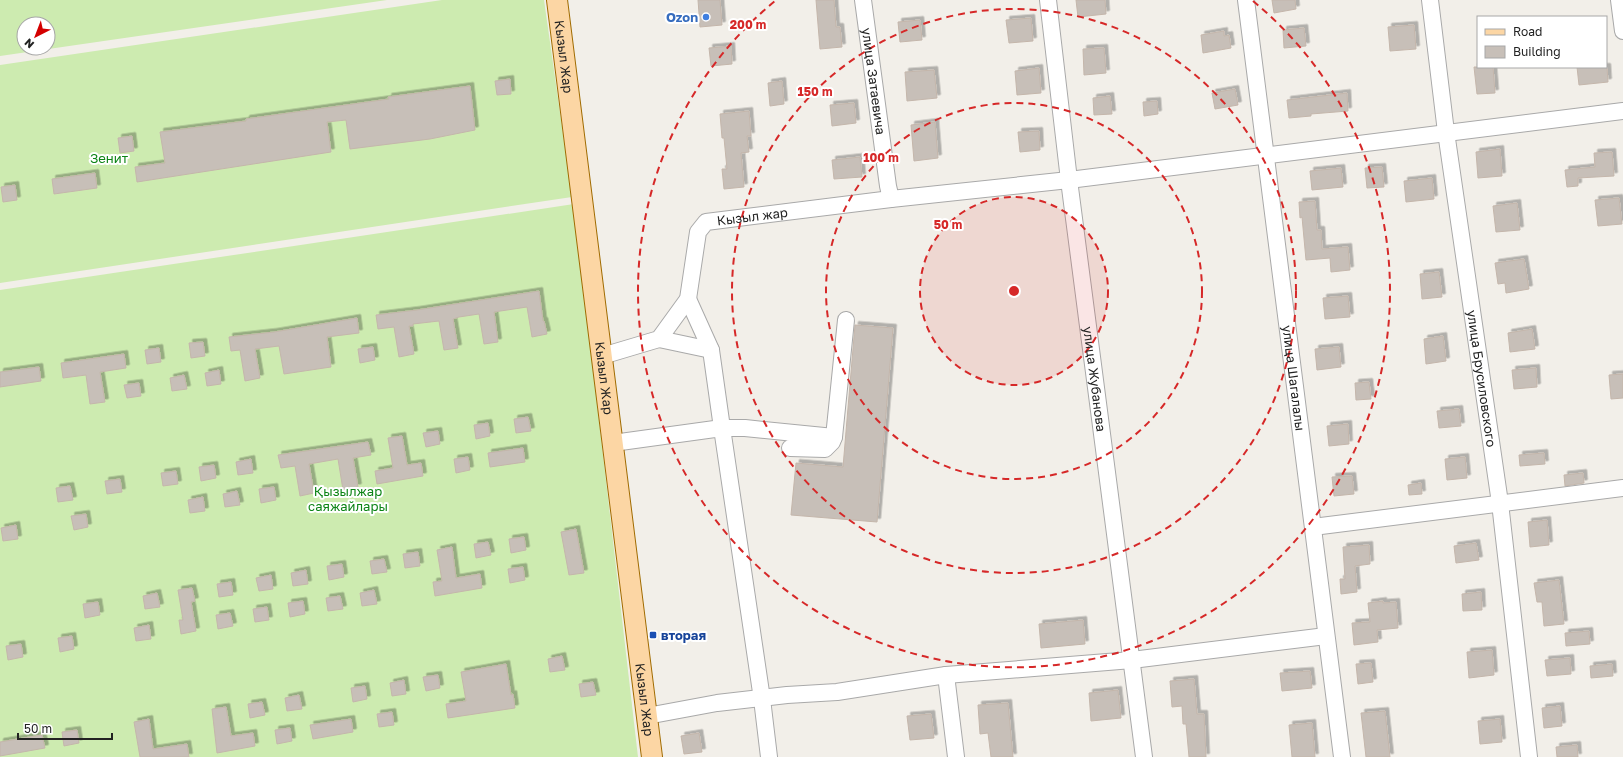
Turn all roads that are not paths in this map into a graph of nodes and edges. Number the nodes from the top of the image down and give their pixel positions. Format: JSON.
{"nodes":[{"id":1,"x":557,"y":0,"type":"edge"},
{"id":2,"x":863,"y":0,"type":"edge"},
{"id":3,"x":1048,"y":0,"type":"edge"},
{"id":4,"x":1246,"y":0,"type":"edge"},
{"id":5,"x":1430,"y":0,"type":"edge"},
{"id":6,"x":1619,"y":0,"type":"edge"},
{"id":7,"x":1623,"y":31,"type":"edge"},
{"id":8,"x":1623,"y":111,"type":"edge"},
{"id":9,"x":1446,"y":132,"type":"junction"},
{"id":10,"x":1266,"y":155,"type":"junction"},
{"id":11,"x":1070,"y":180,"type":"junction"},
{"id":12,"x":889,"y":192,"type":"junction"},
{"id":13,"x":688,"y":300,"type":"junction"},
{"id":14,"x":846,"y":320,"type":"dead end"},
{"id":15,"x":658,"y":339,"type":"junction"},
{"id":16,"x":711,"y":350,"type":"junction"},
{"id":17,"x":602,"y":356,"type":"junction"},
{"id":18,"x":722,"y":428,"type":"junction"},
{"id":19,"x":834,"y":437,"type":"junction"},
{"id":20,"x":613,"y":443,"type":"junction"},
{"id":21,"x":790,"y":448,"type":"dead end"},
{"id":22,"x":1623,"y":488,"type":"edge"},
{"id":23,"x":1500,"y":503,"type":"junction"},
{"id":24,"x":1313,"y":527,"type":"junction"},
{"id":25,"x":1326,"y":636,"type":"junction"},
{"id":26,"x":1132,"y":660,"type":"junction"},
{"id":27,"x":946,"y":675,"type":"junction"},
{"id":28,"x":762,"y":699,"type":"junction"},
{"id":29,"x":646,"y":716,"type":"junction"},
{"id":30,"x":652,"y":757,"type":"edge"},
{"id":31,"x":769,"y":757,"type":"edge"},
{"id":32,"x":956,"y":757,"type":"edge"},
{"id":33,"x":1144,"y":757,"type":"edge"},
{"id":34,"x":1342,"y":757,"type":"edge"},
{"id":35,"x":1529,"y":757,"type":"edge"}],
"edges":[{"from":1,"to":17,"type":"main road","name":"Кызыл Жар"},
{"from":2,"to":12,"type":"street","name":"улица Затаевича"},
{"from":3,"to":11,"type":"street","name":"улица Жубанова"},
{"from":4,"to":10,"type":"street","name":"улица Шагалалы"},
{"from":5,"to":9,"type":"street","name":"улица Брусиловского"},
{"from":6,"to":7,"type":"street"},
{"from":8,"to":9,"type":"street","name":"Кызыл жар"},
{"from":9,"to":10,"type":"street","name":"Кызыл жар"},
{"from":9,"to":23,"type":"street","name":"улица Брусиловского"},
{"from":10,"to":11,"type":"street","name":"Кызыл жар"},
{"from":10,"to":24,"type":"street","name":"улица Шагалалы"},
{"from":11,"to":12,"type":"street","name":"Кызыл жар"},
{"from":11,"to":26,"type":"street","name":"улица Жубанова"},
{"from":12,"to":13,"type":"street","name":"Кызыл жар"},
{"from":13,"to":15,"type":"street","name":"Кызыл жар"},
{"from":13,"to":16,"type":"street"},
{"from":14,"to":19,"type":"street"},
{"from":15,"to":16,"type":"street"},
{"from":15,"to":17,"type":"street","name":"Кызыл жар"},
{"from":16,"to":18,"type":"street"},
{"from":17,"to":20,"type":"main road","name":"Кызыл Жар"},
{"from":18,"to":19,"type":"street"},
{"from":18,"to":20,"type":"street"},
{"from":18,"to":28,"type":"street"},
{"from":19,"to":21,"type":"street"},
{"from":20,"to":29,"type":"main road","name":"Кызыл Жар"},
{"from":22,"to":23,"type":"street"},
{"from":23,"to":24,"type":"street"},
{"from":23,"to":35,"type":"street","name":"улица Брусиловского"},
{"from":24,"to":25,"type":"street","name":"улица Шагалалы"},
{"from":25,"to":26,"type":"street"},
{"from":25,"to":34,"type":"street","name":"улица Шагалалы"},
{"from":26,"to":27,"type":"street"},
{"from":26,"to":33,"type":"street","name":"улица Жубанова"},
{"from":27,"to":28,"type":"street"},
{"from":27,"to":32,"type":"street"},
{"from":28,"to":29,"type":"street"},
{"from":28,"to":31,"type":"street"},
{"from":29,"to":30,"type":"main road","name":"Кызыл Жар"}]}
